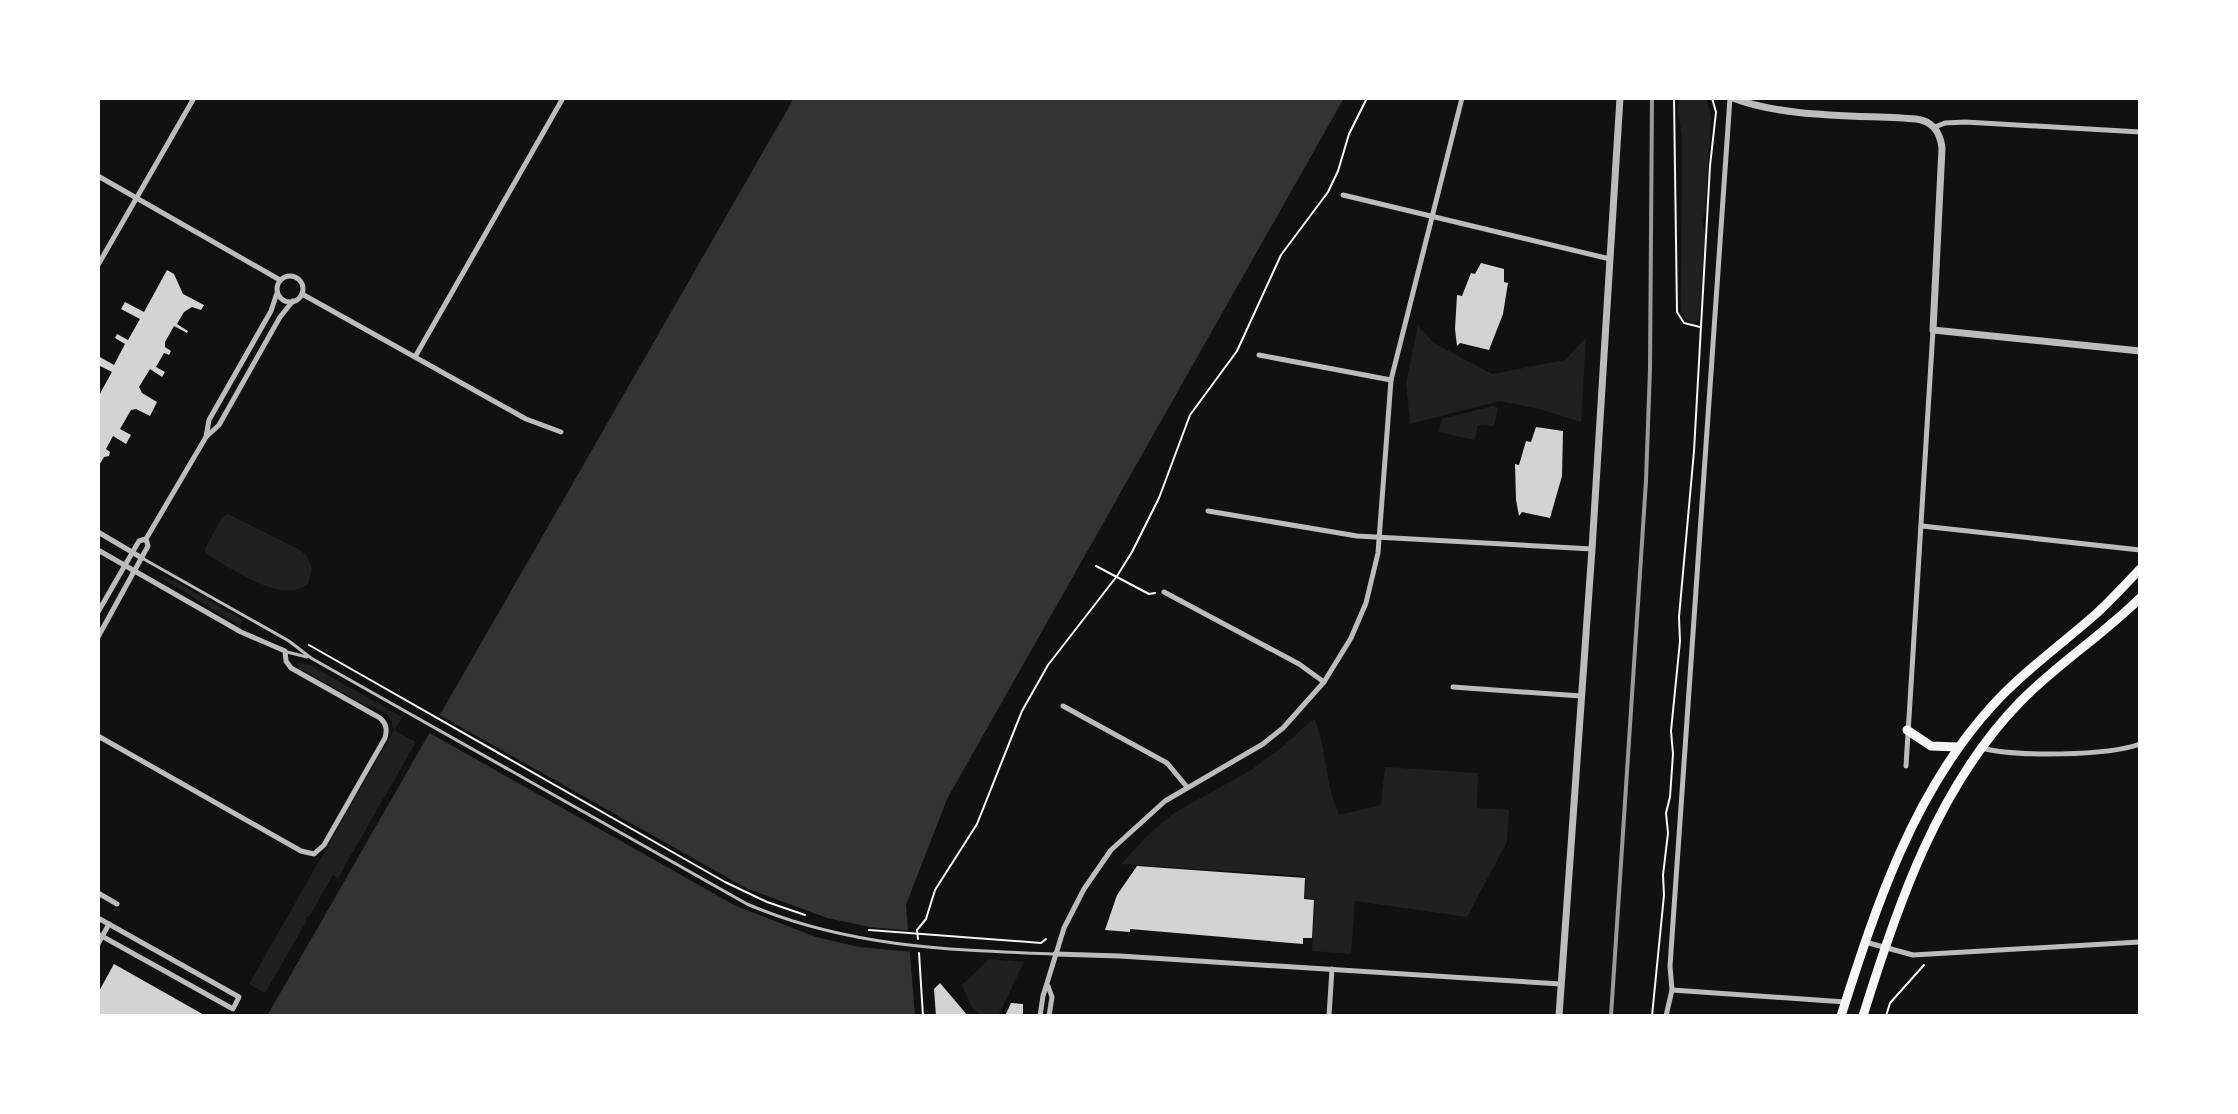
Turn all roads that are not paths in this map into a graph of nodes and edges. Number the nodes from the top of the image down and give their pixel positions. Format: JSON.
{"nodes":[{"id":1,"x":194,"y":98,"type":"edge"},
{"id":2,"x":563,"y":98,"type":"edge"},
{"id":3,"x":1462,"y":98,"type":"edge"},
{"id":4,"x":1620,"y":98,"type":"edge"},
{"id":5,"x":1732,"y":98,"type":"edge"},
{"id":6,"x":1935,"y":127,"type":"junction"},
{"id":7,"x":2140,"y":132,"type":"edge"},
{"id":8,"x":98,"y":176,"type":"edge"},
{"id":9,"x":1343,"y":195,"type":"dead end"},
{"id":10,"x":137,"y":197,"type":"junction"},
{"id":11,"x":1432,"y":216,"type":"junction"},
{"id":12,"x":1611,"y":259,"type":"junction"},
{"id":13,"x":98,"y":265,"type":"edge"},
{"id":14,"x":280,"y":280,"type":"junction"},
{"id":15,"x":277,"y":293,"type":"junction"},
{"id":16,"x":302,"y":294,"type":"junction"},
{"id":17,"x":293,"y":301,"type":"junction"},
{"id":18,"x":1933,"y":330,"type":"junction"},
{"id":19,"x":2140,"y":351,"type":"edge"},
{"id":20,"x":1259,"y":355,"type":"dead end"},
{"id":21,"x":415,"y":357,"type":"junction"},
{"id":22,"x":1391,"y":380,"type":"junction"},
{"id":23,"x":561,"y":432,"type":"dead end"},
{"id":24,"x":206,"y":437,"type":"junction"},
{"id":25,"x":1208,"y":511,"type":"dead end"},
{"id":26,"x":1922,"y":526,"type":"junction"},
{"id":27,"x":98,"y":532,"type":"edge"},
{"id":28,"x":1380,"y":538,"type":"junction"},
{"id":29,"x":146,"y":539,"type":"junction"},
{"id":30,"x":1592,"y":549,"type":"junction"},
{"id":31,"x":98,"y":550,"type":"edge"},
{"id":32,"x":2140,"y":550,"type":"edge"},
{"id":33,"x":132,"y":552,"type":"junction"},
{"id":34,"x":142,"y":558,"type":"junction"},
{"id":35,"x":125,"y":565,"type":"junction"},
{"id":36,"x":2140,"y":569,"type":"edge"},
{"id":37,"x":135,"y":571,"type":"junction"},
{"id":38,"x":1164,"y":592,"type":"road end"},
{"id":39,"x":2140,"y":598,"type":"edge"},
{"id":40,"x":98,"y":612,"type":"edge"},
{"id":41,"x":98,"y":637,"type":"edge"},
{"id":42,"x":285,"y":651,"type":"junction"},
{"id":43,"x":311,"y":658,"type":"junction"},
{"id":44,"x":1324,"y":682,"type":"junction"},
{"id":45,"x":1453,"y":687,"type":"dead end"},
{"id":46,"x":1582,"y":696,"type":"junction"},
{"id":47,"x":1063,"y":706,"type":"dead end"},
{"id":48,"x":1907,"y":730,"type":"junction"},
{"id":49,"x":98,"y":736,"type":"edge"},
{"id":50,"x":2140,"y":744,"type":"edge"},
{"id":51,"x":1958,"y":747,"type":"junction"},
{"id":52,"x":1981,"y":748,"type":"junction"},
{"id":53,"x":1906,"y":766,"type":"dead end"},
{"id":54,"x":1187,"y":787,"type":"junction"},
{"id":55,"x":98,"y":893,"type":"edge"},
{"id":56,"x":117,"y":904,"type":"dead end"},
{"id":57,"x":98,"y":918,"type":"edge"},
{"id":58,"x":109,"y":924,"type":"junction"},
{"id":59,"x":100,"y":935,"type":"edge"},
{"id":60,"x":1865,"y":942,"type":"junction"},
{"id":61,"x":2140,"y":942,"type":"edge"},
{"id":62,"x":98,"y":944,"type":"edge"},
{"id":63,"x":1885,"y":949,"type":"junction"},
{"id":64,"x":1055,"y":954,"type":"junction"},
{"id":65,"x":1332,"y":969,"type":"junction"},
{"id":66,"x":1048,"y":985,"type":"junction"},
{"id":67,"x":1562,"y":985,"type":"junction"},
{"id":68,"x":1672,"y":990,"type":"junction"},
{"id":69,"x":1845,"y":1002,"type":"junction"},
{"id":70,"x":233,"y":1009,"type":"junction"},
{"id":71,"x":229,"y":1016,"type":"edge"},
{"id":72,"x":1040,"y":1016,"type":"edge"},
{"id":73,"x":1049,"y":1016,"type":"edge"},
{"id":74,"x":1329,"y":1016,"type":"edge"},
{"id":75,"x":1559,"y":1016,"type":"edge"},
{"id":76,"x":1666,"y":1016,"type":"edge"},
{"id":77,"x":1841,"y":1016,"type":"edge"},
{"id":78,"x":1863,"y":1016,"type":"edge"}],
"edges":[{"from":1,"to":10,"type":"street"},
{"from":2,"to":21,"type":"street"},
{"from":3,"to":11,"type":"street"},
{"from":4,"to":12,"type":"street"},
{"from":5,"to":6,"type":"street"},
{"from":5,"to":68,"type":"street"},
{"from":6,"to":7,"type":"street"},
{"from":6,"to":18,"type":"street"},
{"from":8,"to":10,"type":"street"},
{"from":9,"to":11,"type":"street"},
{"from":10,"to":13,"type":"street"},
{"from":10,"to":14,"type":"street"},
{"from":11,"to":12,"type":"street"},
{"from":11,"to":22,"type":"street"},
{"from":12,"to":30,"type":"street"},
{"from":14,"to":15,"type":"street"},
{"from":14,"to":16,"type":"street"},
{"from":15,"to":17,"type":"street"},
{"from":15,"to":24,"type":"street"},
{"from":16,"to":17,"type":"street"},
{"from":16,"to":21,"type":"street"},
{"from":17,"to":24,"type":"street"},
{"from":18,"to":19,"type":"street"},
{"from":18,"to":26,"type":"street"},
{"from":20,"to":22,"type":"street"},
{"from":21,"to":23,"type":"street"},
{"from":22,"to":28,"type":"street"},
{"from":24,"to":29,"type":"street"},
{"from":25,"to":28,"type":"street"},
{"from":26,"to":32,"type":"street"},
{"from":26,"to":48,"type":"street"},
{"from":27,"to":33,"type":"street"},
{"from":28,"to":30,"type":"street"},
{"from":28,"to":44,"type":"street"},
{"from":29,"to":33,"type":"street"},
{"from":29,"to":34,"type":"street"},
{"from":30,"to":46,"type":"street"},
{"from":31,"to":35,"type":"street"},
{"from":33,"to":34,"type":"street"},
{"from":33,"to":35,"type":"street"},
{"from":34,"to":37,"type":"street"},
{"from":34,"to":43,"type":"lane"},
{"from":35,"to":37,"type":"street"},
{"from":35,"to":40,"type":"street"},
{"from":36,"to":51,"type":"highway"},
{"from":37,"to":41,"type":"street"},
{"from":37,"to":42,"type":"street"},
{"from":38,"to":44,"type":"street"},
{"from":39,"to":52,"type":"highway"},
{"from":42,"to":43,"type":"lane"},
{"from":42,"to":49,"type":"street"},
{"from":43,"to":64,"type":"lane"},
{"from":44,"to":54,"type":"street"},
{"from":45,"to":46,"type":"street"},
{"from":46,"to":67,"type":"street"},
{"from":47,"to":54,"type":"street"},
{"from":48,"to":51,"type":"highway"},
{"from":48,"to":53,"type":"street"},
{"from":50,"to":52,"type":"street"},
{"from":51,"to":60,"type":"highway"},
{"from":52,"to":63,"type":"highway"},
{"from":54,"to":64,"type":"street"},
{"from":55,"to":56,"type":"street"},
{"from":57,"to":58,"type":"street"},
{"from":58,"to":59,"type":"street"},
{"from":58,"to":70,"type":"street"},
{"from":59,"to":62,"type":"street"},
{"from":59,"to":70,"type":"street"},
{"from":60,"to":63,"type":"street"},
{"from":60,"to":69,"type":"highway"},
{"from":61,"to":63,"type":"street"},
{"from":63,"to":78,"type":"highway"},
{"from":64,"to":65,"type":"street"},
{"from":64,"to":66,"type":"street"},
{"from":65,"to":67,"type":"street"},
{"from":65,"to":74,"type":"street"},
{"from":66,"to":72,"type":"street"},
{"from":66,"to":73,"type":"street"},
{"from":67,"to":75,"type":"street"},
{"from":68,"to":69,"type":"street"},
{"from":68,"to":76,"type":"street"},
{"from":69,"to":77,"type":"highway"},
{"from":70,"to":71,"type":"street"}]}
